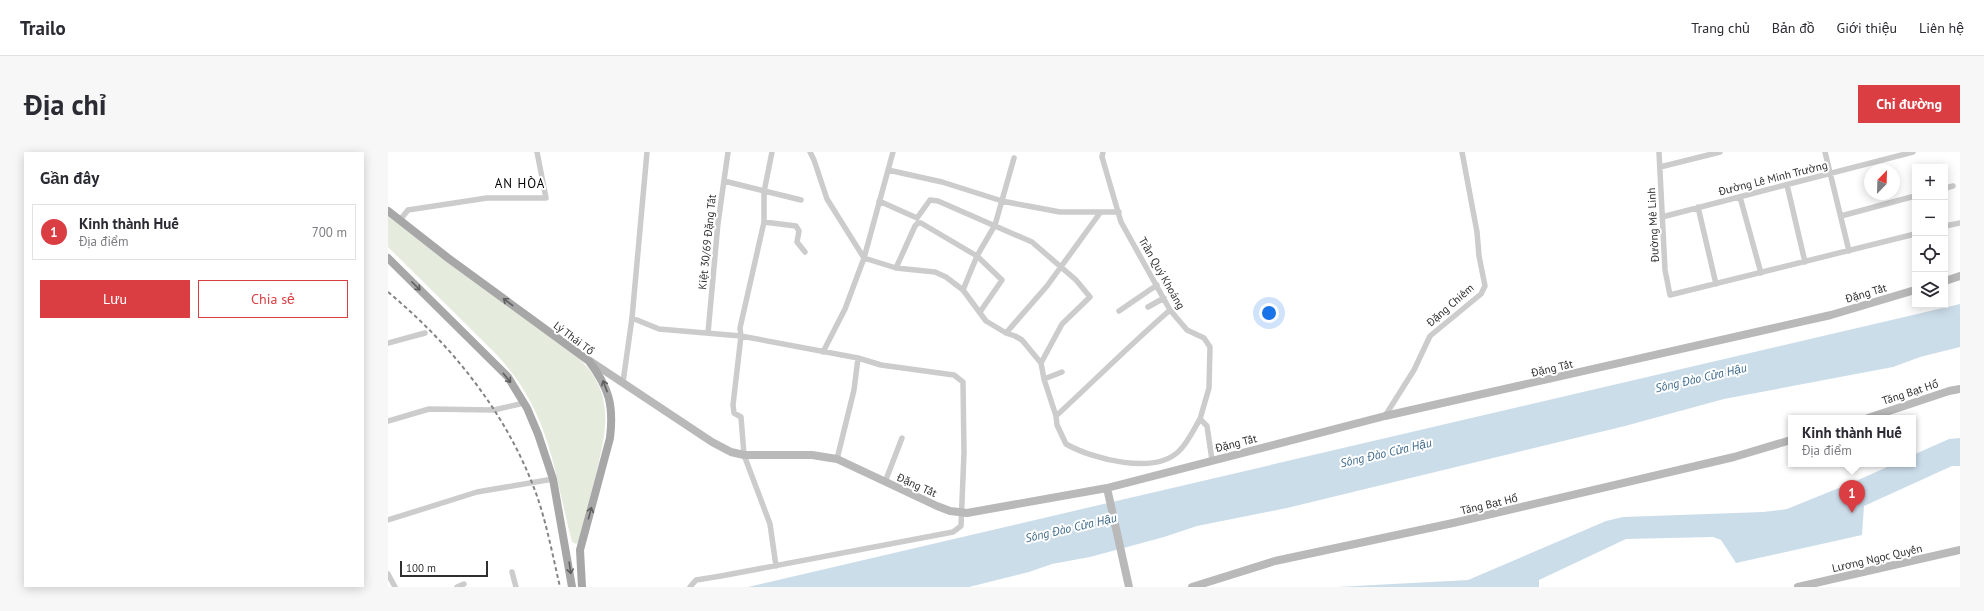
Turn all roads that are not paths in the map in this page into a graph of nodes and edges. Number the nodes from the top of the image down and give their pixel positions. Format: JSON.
{"nodes":[{"id":1,"x":537,"y":152,"type":"edge"},
{"id":2,"x":647,"y":152,"type":"edge"},
{"id":3,"x":728,"y":152,"type":"edge"},
{"id":4,"x":772,"y":152,"type":"edge"},
{"id":5,"x":810,"y":152,"type":"edge"},
{"id":6,"x":893,"y":152,"type":"edge"},
{"id":7,"x":1102,"y":152,"type":"edge"},
{"id":8,"x":1462,"y":152,"type":"edge"},
{"id":9,"x":1660,"y":152,"type":"edge"},
{"id":10,"x":1720,"y":152,"type":"edge"},
{"id":11,"x":1825,"y":152,"type":"edge"},
{"id":12,"x":1913,"y":152,"type":"edge"},
{"id":13,"x":1892,"y":155,"type":"edge"},
{"id":14,"x":1014,"y":158,"type":"dead end"},
{"id":15,"x":1660,"y":167,"type":"junction"},
{"id":16,"x":888,"y":170,"type":"junction"},
{"id":17,"x":1830,"y":174,"type":"junction"},
{"id":18,"x":724,"y":181,"type":"junction"},
{"id":19,"x":1787,"y":185,"type":"junction"},
{"id":20,"x":1953,"y":186,"type":"dead end"},
{"id":21,"x":1948,"y":187,"type":"edge"},
{"id":22,"x":764,"y":192,"type":"junction"},
{"id":23,"x":1740,"y":197,"type":"junction"},
{"id":24,"x":1912,"y":197,"type":"edge"},
{"id":25,"x":801,"y":200,"type":"dead end"},
{"id":26,"x":879,"y":201,"type":"junction"},
{"id":27,"x":1002,"y":201,"type":"junction"},
{"id":28,"x":1698,"y":207,"type":"junction"},
{"id":29,"x":388,"y":211,"type":"edge"},
{"id":30,"x":1119,"y":212,"type":"junction"},
{"id":31,"x":1100,"y":213,"type":"junction"},
{"id":32,"x":1840,"y":216,"type":"junction"},
{"id":33,"x":1662,"y":217,"type":"junction"},
{"id":34,"x":917,"y":218,"type":"junction"},
{"id":35,"x":400,"y":220,"type":"junction"},
{"id":36,"x":764,"y":222,"type":"junction"},
{"id":37,"x":921,"y":223,"type":"junction"},
{"id":38,"x":1960,"y":223,"type":"edge"},
{"id":39,"x":994,"y":225,"type":"junction"},
{"id":40,"x":1948,"y":225,"type":"edge"},
{"id":41,"x":1912,"y":235,"type":"edge"},
{"id":42,"x":1849,"y":251,"type":"junction"},
{"id":43,"x":805,"y":252,"type":"dead end"},
{"id":44,"x":977,"y":256,"type":"junction"},
{"id":45,"x":388,"y":258,"type":"edge"},
{"id":46,"x":864,"y":258,"type":"junction"},
{"id":47,"x":1805,"y":262,"type":"junction"},
{"id":48,"x":1060,"y":267,"type":"junction"},
{"id":49,"x":896,"y":268,"type":"junction"},
{"id":50,"x":1761,"y":273,"type":"junction"},
{"id":51,"x":1960,"y":276,"type":"edge"},
{"id":52,"x":1948,"y":280,"type":"edge"},
{"id":53,"x":1716,"y":284,"type":"junction"},
{"id":54,"x":1157,"y":286,"type":"junction"},
{"id":55,"x":963,"y":290,"type":"junction"},
{"id":56,"x":1912,"y":291,"type":"edge"},
{"id":57,"x":1164,"y":298,"type":"junction"},
{"id":58,"x":1148,"y":307,"type":"dead end"},
{"id":59,"x":1170,"y":310,"type":"junction"},
{"id":60,"x":1119,"y":311,"type":"dead end"},
{"id":61,"x":980,"y":312,"type":"junction"},
{"id":62,"x":632,"y":318,"type":"junction"},
{"id":63,"x":425,"y":333,"type":"dead end"},
{"id":64,"x":708,"y":333,"type":"junction"},
{"id":65,"x":1006,"y":334,"type":"junction"},
{"id":66,"x":741,"y":336,"type":"junction"},
{"id":67,"x":388,"y":343,"type":"edge"},
{"id":68,"x":823,"y":352,"type":"junction"},
{"id":69,"x":858,"y":358,"type":"junction"},
{"id":70,"x":589,"y":361,"type":"junction"},
{"id":71,"x":1041,"y":363,"type":"junction"},
{"id":72,"x":1062,"y":372,"type":"dead end"},
{"id":73,"x":1044,"y":378,"type":"junction"},
{"id":74,"x":623,"y":382,"type":"junction"},
{"id":75,"x":1960,"y":389,"type":"edge"},
{"id":76,"x":524,"y":403,"type":"junction"},
{"id":77,"x":1877,"y":415,"type":"edge"},
{"id":78,"x":1056,"y":416,"type":"junction"},
{"id":79,"x":1385,"y":416,"type":"junction"},
{"id":80,"x":1200,"y":419,"type":"junction"},
{"id":81,"x":388,"y":421,"type":"edge"},
{"id":82,"x":902,"y":438,"type":"dead end"},
{"id":83,"x":1788,"y":441,"type":"edge"},
{"id":84,"x":744,"y":455,"type":"junction"},
{"id":85,"x":837,"y":459,"type":"junction"},
{"id":86,"x":1212,"y":460,"type":"junction"},
{"id":87,"x":553,"y":479,"type":"junction"},
{"id":88,"x":884,"y":482,"type":"junction"},
{"id":89,"x":1107,"y":488,"type":"junction"},
{"id":90,"x":961,"y":513,"type":"junction"},
{"id":91,"x":388,"y":520,"type":"edge"},
{"id":92,"x":567,"y":550,"type":"junction"},
{"id":93,"x":580,"y":550,"type":"junction"},
{"id":94,"x":1960,"y":550,"type":"edge"},
{"id":95,"x":776,"y":566,"type":"junction"},
{"id":96,"x":512,"y":572,"type":"dead end"},
{"id":97,"x":388,"y":574,"type":"edge"},
{"id":98,"x":464,"y":584,"type":"dead end"},
{"id":99,"x":395,"y":587,"type":"edge"},
{"id":100,"x":457,"y":587,"type":"edge"},
{"id":101,"x":516,"y":587,"type":"edge"},
{"id":102,"x":572,"y":587,"type":"edge"},
{"id":103,"x":582,"y":587,"type":"edge"},
{"id":104,"x":690,"y":587,"type":"edge"},
{"id":105,"x":1128,"y":587,"type":"edge"},
{"id":106,"x":1192,"y":587,"type":"edge"},
{"id":107,"x":1798,"y":587,"type":"edge"}],
"edges":[{"from":1,"to":35,"type":"street"},
{"from":2,"to":62,"type":"street"},
{"from":3,"to":18,"type":"street","name":"Kiệt 30/69 Đặng Tất"},
{"from":4,"to":22,"type":"street"},
{"from":5,"to":46,"type":"street"},
{"from":6,"to":16,"type":"street"},
{"from":7,"to":30,"type":"street","name":"Trần Quý Khoáng"},
{"from":8,"to":79,"type":"street","name":"Đặng Chiêm"},
{"from":9,"to":15,"type":"street","name":"Đường Mê Linh"},
{"from":10,"to":15,"type":"street"},
{"from":11,"to":17,"type":"street"},
{"from":12,"to":13,"type":"street","name":"Đường Lê Minh Trường"},
{"from":13,"to":17,"type":"street","name":"Đường Lê Minh Trường"},
{"from":14,"to":27,"type":"street"},
{"from":15,"to":33,"type":"street","name":"Đường Mê Linh"},
{"from":16,"to":26,"type":"street"},
{"from":16,"to":27,"type":"street"},
{"from":17,"to":19,"type":"street","name":"Đường Lê Minh Trường"},
{"from":17,"to":32,"type":"street"},
{"from":18,"to":22,"type":"street"},
{"from":18,"to":64,"type":"street","name":"Kiệt 30/69 Đặng Tất"},
{"from":19,"to":23,"type":"street","name":"Đường Lê Minh Trường"},
{"from":19,"to":47,"type":"street"},
{"from":20,"to":21,"type":"street"},
{"from":22,"to":25,"type":"street"},
{"from":22,"to":36,"type":"street"},
{"from":23,"to":28,"type":"street","name":"Đường Lê Minh Trường"},
{"from":23,"to":50,"type":"street"},
{"from":24,"to":32,"type":"street"},
{"from":26,"to":34,"type":"street"},
{"from":26,"to":46,"type":"street"},
{"from":27,"to":31,"type":"street"},
{"from":27,"to":39,"type":"street"},
{"from":28,"to":33,"type":"street","name":"Đường Lê Minh Trường"},
{"from":28,"to":53,"type":"street"},
{"from":29,"to":35,"type":"main road","name":"Lý Thái Tổ"},
{"from":30,"to":31,"type":"street"},
{"from":30,"to":54,"type":"street","name":"Trần Quý Khoáng"},
{"from":31,"to":48,"type":"street"},
{"from":32,"to":42,"type":"street"},
{"from":33,"to":53,"type":"street","name":"Đường Mê Linh"},
{"from":34,"to":37,"type":"street"},
{"from":34,"to":39,"type":"street"},
{"from":70,"to":35,"type":"main road","name":"Lý Thái Tổ","one_way":true},
{"from":36,"to":43,"type":"street"},
{"from":36,"to":66,"type":"street"},
{"from":37,"to":44,"type":"street"},
{"from":37,"to":49,"type":"street"},
{"from":38,"to":40,"type":"street"},
{"from":39,"to":44,"type":"street"},
{"from":39,"to":48,"type":"street"},
{"from":41,"to":42,"type":"street"},
{"from":42,"to":47,"type":"street"},
{"from":44,"to":55,"type":"street"},
{"from":44,"to":61,"type":"street"},
{"from":45,"to":76,"type":"main road","one_way":true},
{"from":46,"to":49,"type":"street"},
{"from":46,"to":68,"type":"street"},
{"from":47,"to":50,"type":"street"},
{"from":48,"to":65,"type":"street"},
{"from":48,"to":71,"type":"street"},
{"from":49,"to":55,"type":"street"},
{"from":50,"to":53,"type":"street"},
{"from":51,"to":52,"type":"street"},
{"from":54,"to":57,"type":"street","name":"Trần Quý Khoáng"},
{"from":54,"to":60,"type":"street"},
{"from":55,"to":61,"type":"street"},
{"from":56,"to":79,"type":"street","name":"Đặng Tất"},
{"from":57,"to":58,"type":"street"},
{"from":57,"to":59,"type":"street","name":"Trần Quý Khoáng"},
{"from":59,"to":78,"type":"street"},
{"from":59,"to":80,"type":"street","name":"Trần Quý Khoáng"},
{"from":61,"to":65,"type":"street"},
{"from":62,"to":64,"type":"street"},
{"from":62,"to":74,"type":"street"},
{"from":63,"to":67,"type":"street"},
{"from":64,"to":66,"type":"street"},
{"from":65,"to":71,"type":"street"},
{"from":66,"to":68,"type":"street"},
{"from":66,"to":84,"type":"street"},
{"from":68,"to":69,"type":"street"},
{"from":69,"to":85,"type":"street"},
{"from":69,"to":90,"type":"street"},
{"from":70,"to":74,"type":"street","name":"Đặng Tất"},
{"from":93,"to":70,"type":"main road","name":"Lý Thái Tổ","one_way":true},
{"from":71,"to":73,"type":"street","name":"Trần Quý Khoáng"},
{"from":72,"to":73,"type":"street"},
{"from":73,"to":78,"type":"street","name":"Trần Quý Khoáng"},
{"from":74,"to":84,"type":"street","name":"Đặng Tất"},
{"from":75,"to":77,"type":"street","name":"Tăng Bạt Hổ"},
{"from":76,"to":81,"type":"street"},
{"from":76,"to":87,"type":"main road"},
{"from":78,"to":80,"type":"street","name":"Trần Quý Khoáng"},
{"from":79,"to":86,"type":"street","name":"Đặng Tất"},
{"from":80,"to":86,"type":"street"},
{"from":82,"to":88,"type":"street"},
{"from":83,"to":106,"type":"street","name":"Tăng Bạt Hổ"},
{"from":84,"to":85,"type":"street","name":"Đặng Tất"},
{"from":84,"to":95,"type":"street"},
{"from":85,"to":88,"type":"street","name":"Đặng Tất"},
{"from":86,"to":89,"type":"street","name":"Đặng Tất"},
{"from":87,"to":91,"type":"street"},
{"from":87,"to":92,"type":"main road"},
{"from":88,"to":90,"type":"street","name":"Đặng Tất"},
{"from":89,"to":90,"type":"street","name":"Đặng Tất"},
{"from":89,"to":105,"type":"street"},
{"from":90,"to":95,"type":"street"},
{"from":92,"to":93,"type":"main road"},
{"from":92,"to":102,"type":"main road","one_way":true},
{"from":93,"to":103,"type":"main road","name":"Lý Thái Tổ"},
{"from":94,"to":107,"type":"street","name":"Lương Ngọc Quyến"},
{"from":95,"to":104,"type":"street"},
{"from":96,"to":101,"type":"street"},
{"from":97,"to":99,"type":"street"},
{"from":98,"to":100,"type":"street"}]}
